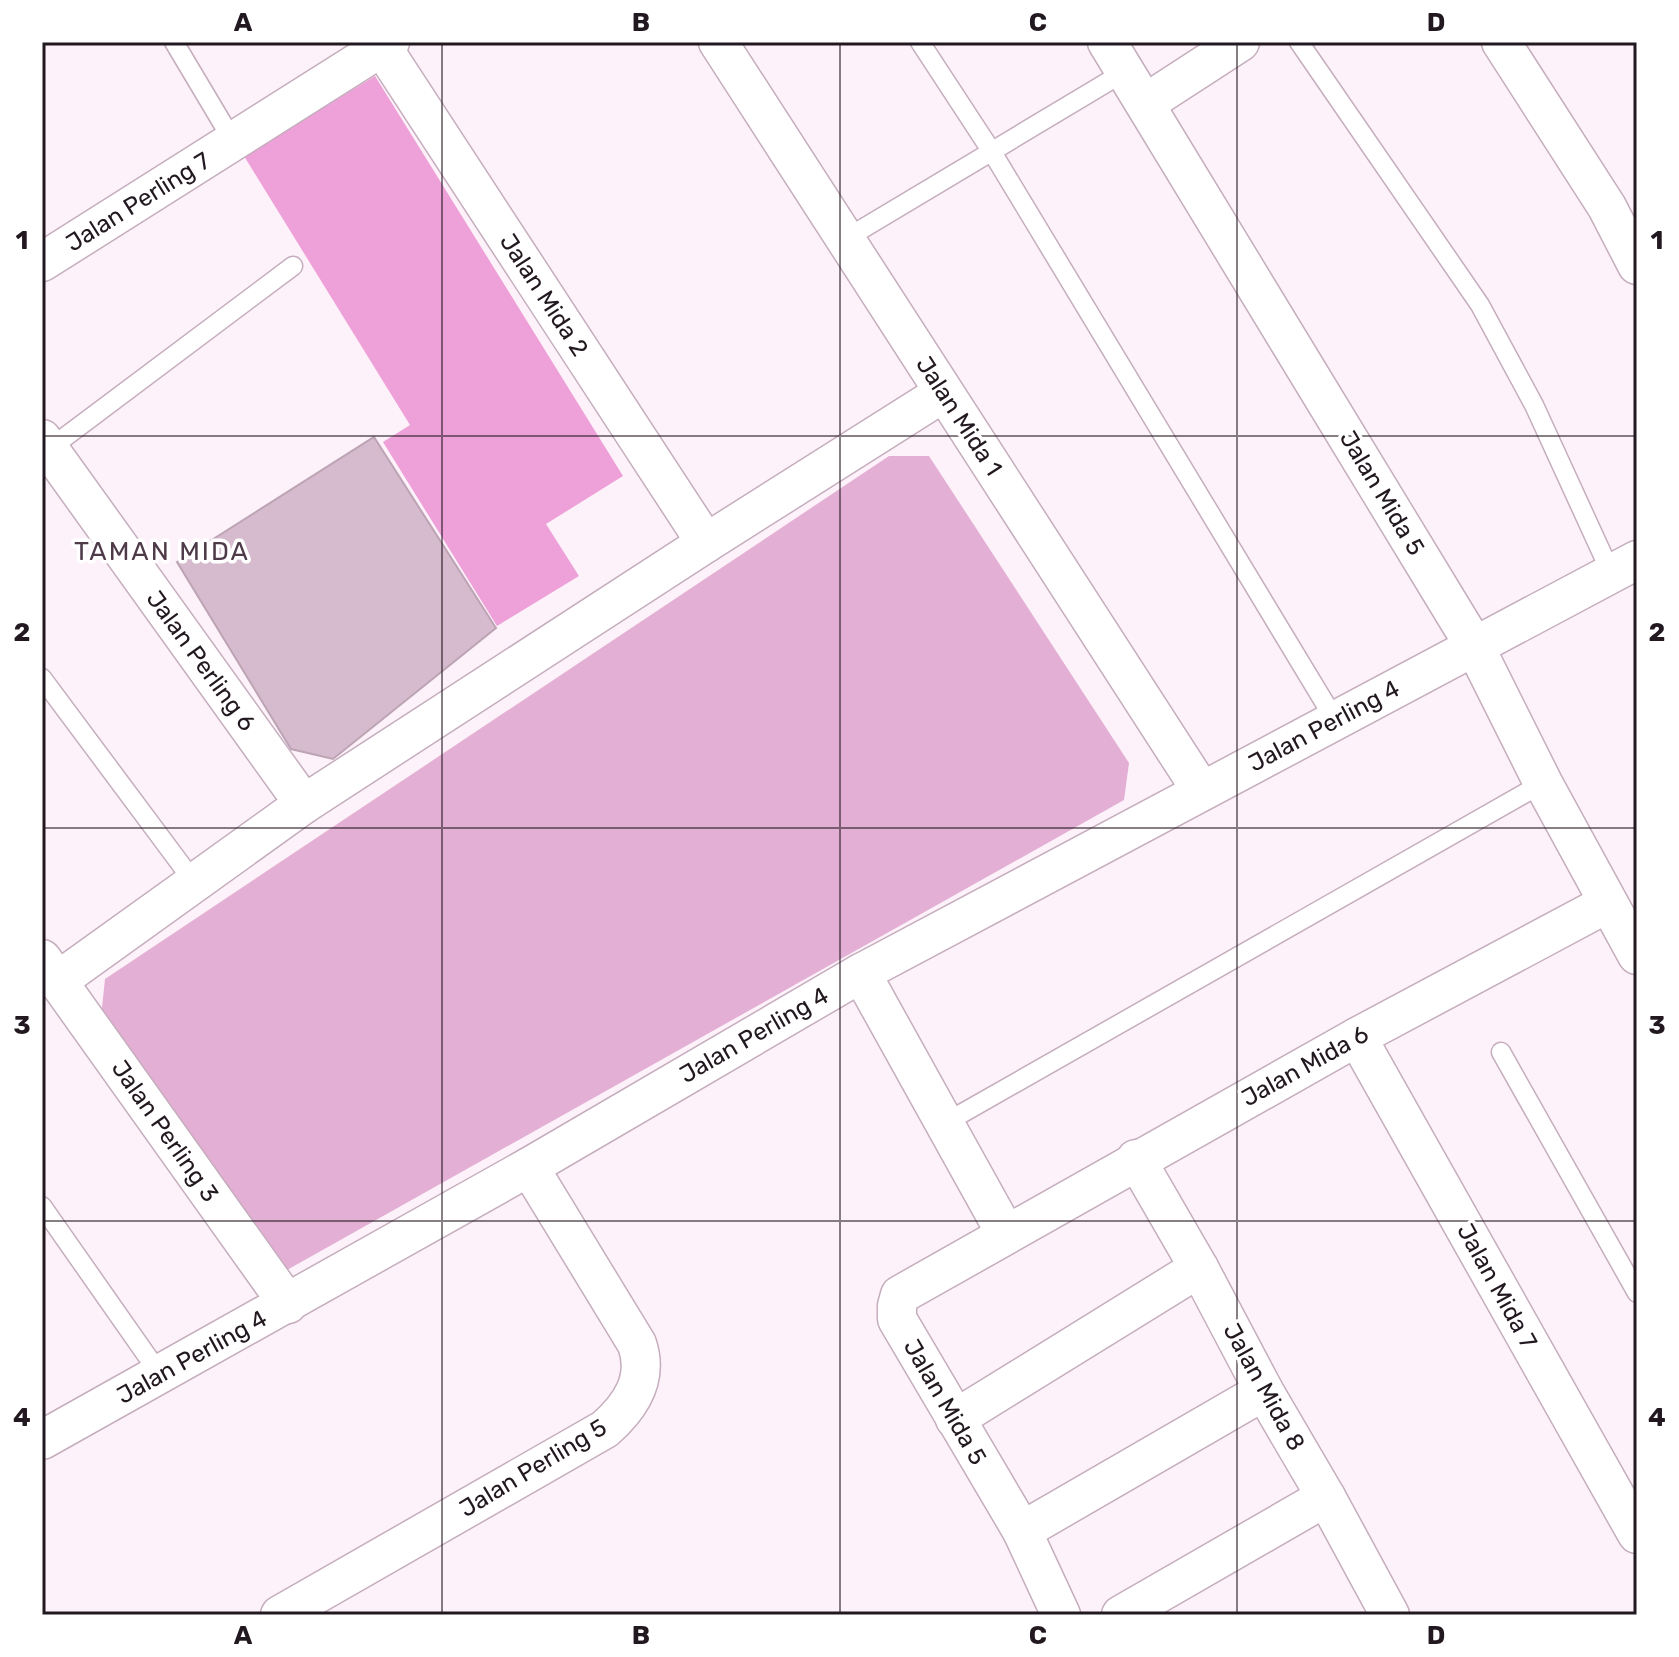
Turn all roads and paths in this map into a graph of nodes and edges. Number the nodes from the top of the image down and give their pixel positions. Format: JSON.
{"nodes":[{"id":1,"x":174,"y":42,"type":"edge"},
{"id":2,"x":718,"y":42,"type":"edge"},
{"id":3,"x":920,"y":42,"type":"edge"},
{"id":4,"x":1240,"y":42,"type":"edge"},
{"id":5,"x":1299,"y":42,"type":"edge"},
{"id":6,"x":1501,"y":42,"type":"edge"},
{"id":7,"x":386,"y":45,"type":"edge"},
{"id":8,"x":1126,"y":72,"type":"edge"},
{"id":9,"x":233,"y":141,"type":"junction"},
{"id":10,"x":992,"y":152,"type":"junction"},
{"id":11,"x":847,"y":238,"type":"junction"},
{"id":12,"x":42,"y":262,"type":"edge"},
{"id":13,"x":1637,"y":265,"type":"edge"},
{"id":14,"x":293,"y":266,"type":"dead end"},
{"id":15,"x":943,"y":393,"type":"junction"},
{"id":16,"x":45,"y":444,"type":"edge"},
{"id":17,"x":706,"y":543,"type":"junction"},
{"id":18,"x":1624,"y":566,"type":"edge"},
{"id":19,"x":1475,"y":647,"type":"junction"},
{"id":20,"x":42,"y":678,"type":"edge"},
{"id":21,"x":1335,"y":720,"type":"junction"},
{"id":22,"x":1543,"y":783,"type":"junction"},
{"id":23,"x":1201,"y":790,"type":"junction"},
{"id":24,"x":304,"y":804,"type":"junction"},
{"id":25,"x":194,"y":882,"type":"junction"},
{"id":26,"x":1608,"y":903,"type":"junction"},
{"id":27,"x":1637,"y":955,"type":"edge"},
{"id":28,"x":48,"y":971,"type":"edge"},
{"id":29,"x":861,"y":973,"type":"junction"},
{"id":30,"x":1357,"y":1037,"type":"junction"},
{"id":31,"x":1501,"y":1052,"type":"dead end"},
{"id":32,"x":945,"y":1123,"type":"junction"},
{"id":33,"x":1136,"y":1159,"type":"junction"},
{"id":34,"x":529,"y":1167,"type":"junction"},
{"id":35,"x":42,"y":1206,"type":"edge"},
{"id":36,"x":1006,"y":1234,"type":"junction"},
{"id":37,"x":1199,"y":1268,"type":"junction"},
{"id":38,"x":1637,"y":1293,"type":"edge"},
{"id":39,"x":288,"y":1304,"type":"junction"},
{"id":40,"x":159,"y":1373,"type":"junction"},
{"id":41,"x":1264,"y":1391,"type":"junction"},
{"id":42,"x":955,"y":1419,"type":"junction"},
{"id":43,"x":42,"y":1440,"type":"edge"},
{"id":44,"x":1326,"y":1497,"type":"junction"},
{"id":45,"x":1022,"y":1531,"type":"junction"},
{"id":46,"x":1637,"y":1534,"type":"edge"},
{"id":47,"x":1376,"y":1611,"type":"edge"},
{"id":48,"x":280,"y":1615,"type":"edge"},
{"id":49,"x":1061,"y":1615,"type":"edge"},
{"id":50,"x":1121,"y":1615,"type":"edge"}],
"edges":[{"from":1,"to":9,"type":"lane"},
{"from":2,"to":11,"type":"street","name":"Jalan Mida 1"},
{"from":3,"to":10,"type":"lane"},
{"from":4,"to":8,"type":"street"},
{"from":5,"to":18,"type":"lane"},
{"from":6,"to":13,"type":"street"},
{"from":7,"to":9,"type":"street","name":"Jalan Perling 7"},
{"from":7,"to":17,"type":"street","name":"Jalan Mida 2"},
{"from":8,"to":10,"type":"lane"},
{"from":8,"to":19,"type":"street","name":"Jalan Mida 5"},
{"from":9,"to":12,"type":"street","name":"Jalan Perling 7"},
{"from":10,"to":11,"type":"lane"},
{"from":10,"to":21,"type":"lane"},
{"from":11,"to":15,"type":"street","name":"Jalan Mida 1"},
{"from":14,"to":16,"type":"lane"},
{"from":15,"to":17,"type":"street"},
{"from":15,"to":23,"type":"street","name":"Jalan Mida 1"},
{"from":16,"to":24,"type":"street","name":"Jalan Perling 6"},
{"from":17,"to":24,"type":"street"},
{"from":18,"to":19,"type":"street","name":"Jalan Perling 4"},
{"from":19,"to":21,"type":"street","name":"Jalan Perling 4"},
{"from":19,"to":22,"type":"street","name":"Jalan Mida 5"},
{"from":20,"to":25,"type":"lane"},
{"from":21,"to":23,"type":"street","name":"Jalan Perling 4"},
{"from":22,"to":26,"type":"street","name":"Jalan Mida 5"},
{"from":22,"to":32,"type":"lane"},
{"from":23,"to":29,"type":"street","name":"Jalan Perling 4"},
{"from":24,"to":25,"type":"street"},
{"from":25,"to":28,"type":"street"},
{"from":26,"to":27,"type":"street","name":"Jalan Mida 5"},
{"from":26,"to":30,"type":"street","name":"Jalan Mida 6"},
{"from":28,"to":39,"type":"street","name":"Jalan Perling 3"},
{"from":29,"to":32,"type":"street"},
{"from":29,"to":34,"type":"street","name":"Jalan Perling 4"},
{"from":30,"to":33,"type":"street","name":"Jalan Mida 6"},
{"from":30,"to":46,"type":"street","name":"Jalan Mida 7"},
{"from":31,"to":38,"type":"lane"},
{"from":32,"to":36,"type":"street"},
{"from":33,"to":36,"type":"street","name":"Jalan Mida 6"},
{"from":33,"to":37,"type":"street","name":"Jalan Mida 8"},
{"from":34,"to":39,"type":"street","name":"Jalan Perling 4"},
{"from":34,"to":48,"type":"street","name":"Jalan Perling 5"},
{"from":35,"to":40,"type":"lane"},
{"from":36,"to":42,"type":"street","name":"Jalan Mida 5"},
{"from":37,"to":41,"type":"street","name":"Jalan Mida 8"},
{"from":37,"to":42,"type":"street"},
{"from":39,"to":40,"type":"street","name":"Jalan Perling 4"},
{"from":40,"to":43,"type":"street","name":"Jalan Perling 4"},
{"from":41,"to":44,"type":"street","name":"Jalan Mida 8"},
{"from":41,"to":45,"type":"street"},
{"from":42,"to":45,"type":"street","name":"Jalan Mida 5"},
{"from":44,"to":47,"type":"street","name":"Jalan Mida 8"},
{"from":44,"to":50,"type":"street"},
{"from":45,"to":49,"type":"street","name":"Jalan Mida 5"}]}
